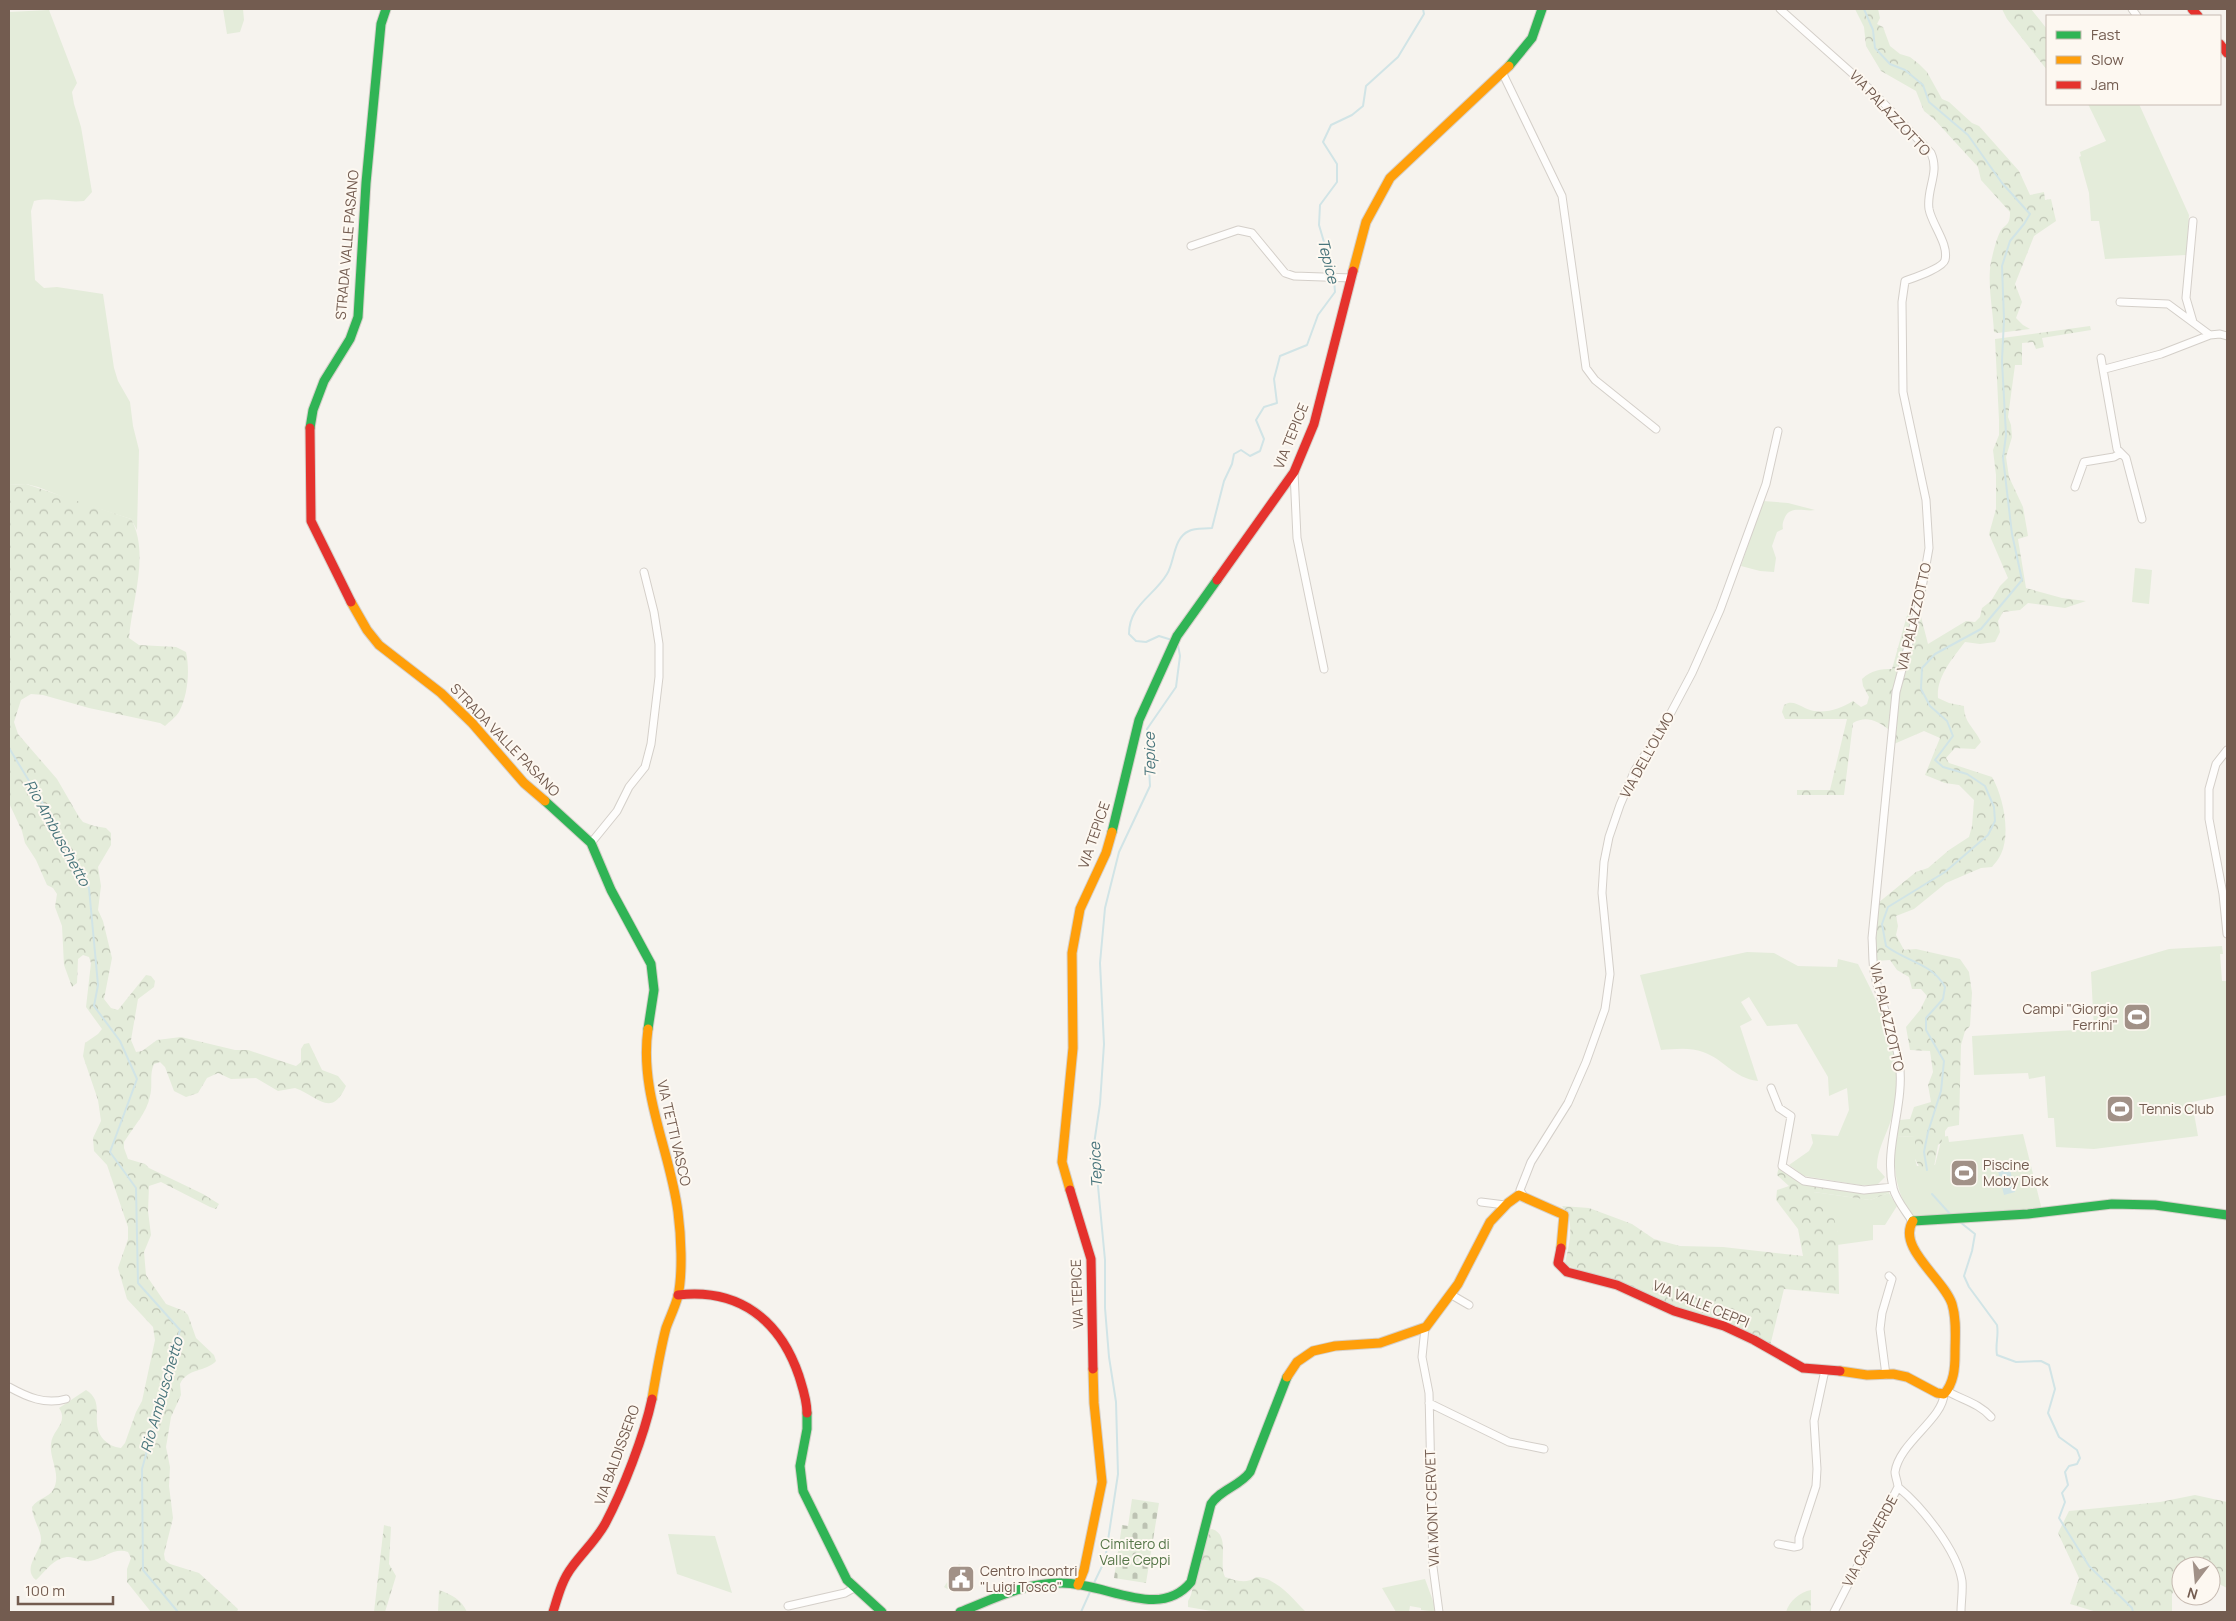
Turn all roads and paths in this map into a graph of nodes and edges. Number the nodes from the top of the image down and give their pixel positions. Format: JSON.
{"nodes":[{"id":1,"x":386,"y":9,"type":"edge"},
{"id":2,"x":1542,"y":9,"type":"edge"},
{"id":3,"x":1780,"y":9,"type":"edge"},
{"id":4,"x":1504,"y":74,"type":"junction"},
{"id":5,"x":2193,"y":221,"type":"dead end"},
{"id":6,"x":1191,"y":246,"type":"dead end"},
{"id":7,"x":1352,"y":278,"type":"junction"},
{"id":8,"x":2120,"y":302,"type":"dead end"},
{"id":9,"x":2193,"y":322,"type":"junction"},
{"id":10,"x":2210,"y":335,"type":"junction"},
{"id":11,"x":2227,"y":336,"type":"edge"},
{"id":12,"x":2101,"y":358,"type":"dead end"},
{"id":13,"x":2104,"y":369,"type":"junction"},
{"id":14,"x":1656,"y":429,"type":"dead end"},
{"id":15,"x":1778,"y":431,"type":"dead end"},
{"id":16,"x":2121,"y":453,"type":"junction"},
{"id":17,"x":1294,"y":472,"type":"junction"},
{"id":18,"x":2075,"y":487,"type":"dead end"},
{"id":19,"x":2142,"y":519,"type":"dead end"},
{"id":20,"x":644,"y":572,"type":"dead end"},
{"id":21,"x":1324,"y":670,"type":"dead end"},
{"id":22,"x":2227,"y":750,"type":"edge"},
{"id":23,"x":591,"y":843,"type":"junction"},
{"id":24,"x":2227,"y":934,"type":"edge"},
{"id":25,"x":1770,"y":1088,"type":"dead end"},
{"id":26,"x":1893,"y":1188,"type":"junction"},
{"id":27,"x":1523,"y":1195,"type":"junction"},
{"id":28,"x":1481,"y":1202,"type":"dead end"},
{"id":29,"x":1505,"y":1205,"type":"junction"},
{"id":30,"x":2227,"y":1215,"type":"edge"},
{"id":31,"x":1912,"y":1221,"type":"junction"},
{"id":32,"x":1889,"y":1276,"type":"dead end"},
{"id":33,"x":1450,"y":1294,"type":"junction"},
{"id":34,"x":678,"y":1295,"type":"junction"},
{"id":35,"x":1469,"y":1305,"type":"dead end"},
{"id":36,"x":1426,"y":1328,"type":"junction"},
{"id":37,"x":1825,"y":1370,"type":"junction"},
{"id":38,"x":1886,"y":1375,"type":"junction"},
{"id":39,"x":9,"y":1387,"type":"edge"},
{"id":40,"x":1946,"y":1392,"type":"junction"},
{"id":41,"x":66,"y":1399,"type":"dead end"},
{"id":42,"x":1429,"y":1404,"type":"junction"},
{"id":43,"x":1991,"y":1416,"type":"dead end"},
{"id":44,"x":1544,"y":1449,"type":"dead end"},
{"id":45,"x":1898,"y":1487,"type":"junction"},
{"id":46,"x":1778,"y":1544,"type":"dead end"},
{"id":47,"x":1081,"y":1586,"type":"junction"},
{"id":48,"x":854,"y":1588,"type":"junction"},
{"id":49,"x":788,"y":1606,"type":"dead end"},
{"id":50,"x":1144,"y":1609,"type":"dead end"},
{"id":51,"x":1162,"y":1609,"type":"dead end"},
{"id":52,"x":553,"y":1612,"type":"edge"},
{"id":53,"x":882,"y":1612,"type":"edge"},
{"id":54,"x":960,"y":1612,"type":"edge"},
{"id":55,"x":1439,"y":1612,"type":"edge"},
{"id":56,"x":1834,"y":1612,"type":"edge"},
{"id":57,"x":1962,"y":1612,"type":"edge"}],
"edges":[{"from":1,"to":23,"type":"street","name":"STRADA VALLE PASANO"},
{"from":2,"to":4,"type":"street","name":"VIA TEPICE"},
{"from":3,"to":26,"type":"street","name":"VIA PALAZZOTTO"},
{"from":4,"to":7,"type":"street","name":"VIA TEPICE"},
{"from":4,"to":14,"type":"street"},
{"from":5,"to":9,"type":"street"},
{"from":6,"to":7,"type":"street"},
{"from":7,"to":17,"type":"street","name":"VIA TEPICE"},
{"from":8,"to":9,"type":"street"},
{"from":9,"to":10,"type":"street"},
{"from":10,"to":11,"type":"street"},
{"from":10,"to":13,"type":"street"},
{"from":12,"to":13,"type":"street"},
{"from":13,"to":16,"type":"street"},
{"from":15,"to":27,"type":"street","name":"VIA DELL'OLMO"},
{"from":16,"to":18,"type":"street"},
{"from":16,"to":19,"type":"street"},
{"from":17,"to":21,"type":"street"},
{"from":17,"to":47,"type":"street","name":"VIA TEPICE"},
{"from":20,"to":23,"type":"street"},
{"from":22,"to":24,"type":"street"},
{"from":23,"to":34,"type":"street","name":"VIA TETTI VASCO"},
{"from":25,"to":26,"type":"street"},
{"from":26,"to":31,"type":"street","name":"VIA PALAZZOTTO"},
{"from":27,"to":29,"type":"street"},
{"from":27,"to":37,"type":"street","name":"VIA VALLE CEPPI"},
{"from":28,"to":29,"type":"street"},
{"from":29,"to":33,"type":"street"},
{"from":30,"to":31,"type":"street"},
{"from":31,"to":40,"type":"street"},
{"from":32,"to":38,"type":"street"},
{"from":33,"to":35,"type":"street"},
{"from":33,"to":36,"type":"street"},
{"from":34,"to":48,"type":"street"},
{"from":34,"to":52,"type":"street","name":"VIA BALDISSERO"},
{"from":36,"to":42,"type":"street","name":"VIA MONT CERVET"},
{"from":36,"to":51,"type":"street"},
{"from":37,"to":38,"type":"street","name":"VIA VALLE CEPPI"},
{"from":37,"to":46,"type":"street"},
{"from":38,"to":40,"type":"street","name":"VIA VALLE CEPPI"},
{"from":39,"to":41,"type":"street"},
{"from":40,"to":43,"type":"street"},
{"from":40,"to":45,"type":"street","name":"VIA CASAVERDE"},
{"from":42,"to":44,"type":"street"},
{"from":42,"to":55,"type":"street","name":"VIA MONT CERVET"},
{"from":45,"to":56,"type":"street","name":"VIA CASAVERDE"},
{"from":45,"to":57,"type":"street"},
{"from":47,"to":50,"type":"street"},
{"from":47,"to":54,"type":"street"},
{"from":48,"to":49,"type":"street"},
{"from":48,"to":53,"type":"street"}]}
